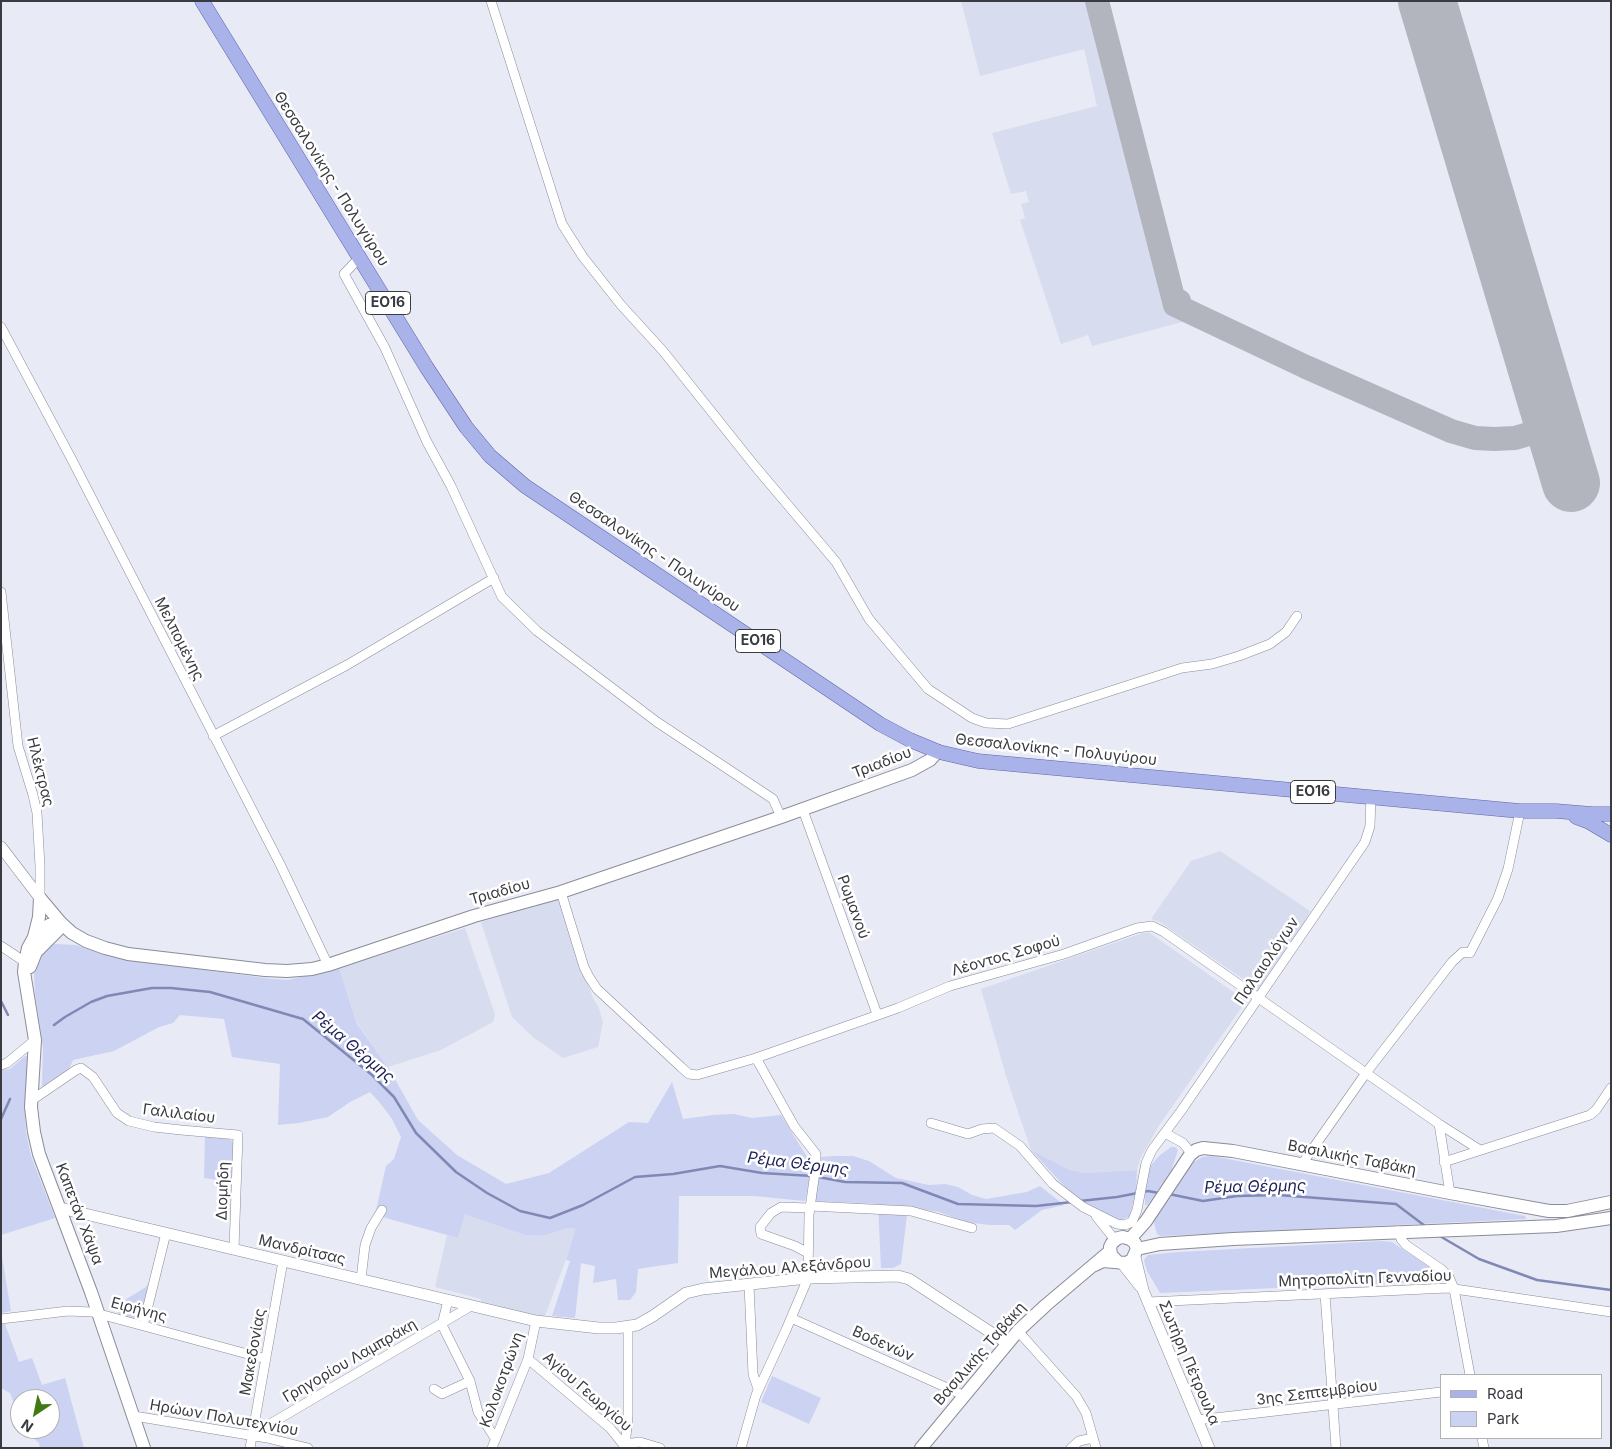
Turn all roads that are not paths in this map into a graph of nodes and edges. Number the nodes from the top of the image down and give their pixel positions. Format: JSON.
{"nodes":[{"id":1,"x":202,"y":1,"type":"edge"},
{"id":2,"x":492,"y":1,"type":"edge"},
{"id":3,"x":360,"y":257,"type":"junction"},
{"id":4,"x":1,"y":327,"type":"edge"},
{"id":5,"x":494,"y":578,"type":"junction"},
{"id":6,"x":1,"y":592,"type":"edge"},
{"id":7,"x":1297,"y":616,"type":"dead end"},
{"id":8,"x":213,"y":736,"type":"junction"},
{"id":9,"x":938,"y":752,"type":"junction"},
{"id":10,"x":1371,"y":797,"type":"junction"},
{"id":11,"x":803,"y":810,"type":"junction"},
{"id":12,"x":1520,"y":811,"type":"junction"},
{"id":13,"x":1556,"y":811,"type":"junction"},
{"id":14,"x":1611,"y":814,"type":"edge"},
{"id":15,"x":781,"y":818,"type":"junction"},
{"id":16,"x":1611,"y":836,"type":"edge"},
{"id":17,"x":1,"y":848,"type":"edge"},
{"id":18,"x":561,"y":892,"type":"junction"},
{"id":19,"x":40,"y":898,"type":"junction"},
{"id":20,"x":60,"y":922,"type":"junction"},
{"id":21,"x":75,"y":935,"type":"junction"},
{"id":22,"x":38,"y":940,"type":"junction"},
{"id":23,"x":1,"y":946,"type":"edge"},
{"id":24,"x":24,"y":962,"type":"junction"},
{"id":25,"x":328,"y":965,"type":"junction"},
{"id":26,"x":27,"y":984,"type":"junction"},
{"id":27,"x":1259,"y":998,"type":"junction"},
{"id":28,"x":877,"y":1014,"type":"junction"},
{"id":29,"x":35,"y":1040,"type":"junction"},
{"id":30,"x":756,"y":1058,"type":"junction"},
{"id":31,"x":1,"y":1065,"type":"edge"},
{"id":32,"x":1366,"y":1073,"type":"junction"},
{"id":33,"x":1611,"y":1088,"type":"edge"},
{"id":34,"x":32,"y":1100,"type":"junction"},
{"id":35,"x":931,"y":1123,"type":"dead end"},
{"id":36,"x":1439,"y":1124,"type":"junction"},
{"id":37,"x":1165,"y":1133,"type":"junction"},
{"id":38,"x":238,"y":1134,"type":"joint"},
{"id":39,"x":1480,"y":1150,"type":"junction"},
{"id":40,"x":1191,"y":1153,"type":"junction"},
{"id":41,"x":1444,"y":1162,"type":"junction"},
{"id":42,"x":1302,"y":1164,"type":"junction"},
{"id":43,"x":1450,"y":1193,"type":"junction"},
{"id":44,"x":1611,"y":1202,"type":"edge"},
{"id":45,"x":809,"y":1207,"type":"junction"},
{"id":46,"x":60,"y":1208,"type":"junction"},
{"id":47,"x":1584,"y":1208,"type":"junction"},
{"id":48,"x":382,"y":1210,"type":"dead end"},
{"id":49,"x":1093,"y":1212,"type":"junction"},
{"id":50,"x":1611,"y":1218,"type":"edge"},
{"id":51,"x":1588,"y":1222,"type":"junction"},
{"id":52,"x":972,"y":1228,"type":"dead end"},
{"id":53,"x":1405,"y":1231,"type":"junction"},
{"id":54,"x":166,"y":1233,"type":"junction"},
{"id":55,"x":1112,"y":1246,"type":"junction"},
{"id":56,"x":1134,"y":1248,"type":"junction"},
{"id":57,"x":234,"y":1249,"type":"junction"},
{"id":58,"x":808,"y":1253,"type":"junction"},
{"id":59,"x":283,"y":1261,"type":"junction"},
{"id":60,"x":1120,"y":1263,"type":"junction"},
{"id":61,"x":1091,"y":1267,"type":"junction"},
{"id":62,"x":808,"y":1278,"type":"junction"},
{"id":63,"x":361,"y":1280,"type":"junction"},
{"id":64,"x":750,"y":1285,"type":"junction"},
{"id":65,"x":1454,"y":1289,"type":"junction"},
{"id":66,"x":1143,"y":1290,"type":"junction"},
{"id":67,"x":1325,"y":1294,"type":"junction"},
{"id":68,"x":448,"y":1300,"type":"junction"},
{"id":69,"x":1148,"y":1302,"type":"junction"},
{"id":70,"x":471,"y":1306,"type":"junction"},
{"id":71,"x":1611,"y":1312,"type":"edge"},
{"id":72,"x":99,"y":1313,"type":"junction"},
{"id":73,"x":791,"y":1318,"type":"junction"},
{"id":74,"x":1,"y":1319,"type":"edge"},
{"id":75,"x":536,"y":1321,"type":"junction"},
{"id":76,"x":442,"y":1322,"type":"junction"},
{"id":77,"x":143,"y":1326,"type":"junction"},
{"id":78,"x":628,"y":1327,"type":"junction"},
{"id":79,"x":1018,"y":1331,"type":"junction"},
{"id":80,"x":1007,"y":1343,"type":"junction"},
{"id":81,"x":528,"y":1358,"type":"junction"},
{"id":82,"x":266,"y":1359,"type":"junction"},
{"id":83,"x":1470,"y":1374,"type":"edge"},
{"id":84,"x":470,"y":1381,"type":"junction"},
{"id":85,"x":434,"y":1389,"type":"dead end"},
{"id":86,"x":758,"y":1389,"type":"junction"},
{"id":87,"x":1440,"y":1392,"type":"edge"},
{"id":88,"x":964,"y":1395,"type":"junction"},
{"id":89,"x":1333,"y":1405,"type":"junction"},
{"id":90,"x":134,"y":1416,"type":"junction"},
{"id":91,"x":1197,"y":1420,"type":"junction"},
{"id":92,"x":252,"y":1436,"type":"junction"},
{"id":93,"x":495,"y":1438,"type":"junction"},
{"id":94,"x":1093,"y":1438,"type":"junction"},
{"id":95,"x":625,"y":1447,"type":"edge"},
{"id":96,"x":144,"y":1448,"type":"edge"},
{"id":97,"x":250,"y":1448,"type":"edge"},
{"id":98,"x":308,"y":1448,"type":"edge"},
{"id":99,"x":492,"y":1448,"type":"edge"},
{"id":100,"x":660,"y":1448,"type":"edge"},
{"id":101,"x":741,"y":1448,"type":"edge"},
{"id":102,"x":921,"y":1448,"type":"edge"},
{"id":103,"x":1071,"y":1448,"type":"edge"},
{"id":104,"x":1096,"y":1448,"type":"edge"},
{"id":105,"x":1209,"y":1448,"type":"edge"},
{"id":106,"x":1336,"y":1448,"type":"edge"}],
"edges":[{"from":1,"to":3,"type":"main road","name":"Θεσσαλονίκης - Πολυγύρου","number":"ΕΟ16"},
{"from":2,"to":7,"type":"street"},
{"from":3,"to":5,"type":"street"},
{"from":3,"to":9,"type":"main road","name":"Θεσσαλονίκης - Πολυγύρου","number":"ΕΟ16"},
{"from":4,"to":8,"type":"street","name":"Μελπομένης"},
{"from":5,"to":8,"type":"street"},
{"from":5,"to":15,"type":"street"},
{"from":6,"to":19,"type":"street","name":"Ηλέκτρας"},
{"from":8,"to":25,"type":"street","name":"Μελπομένης"},
{"from":9,"to":10,"type":"main road","name":"Θεσσαλονίκης - Πολυγύρου","number":"ΕΟ16"},
{"from":9,"to":11,"type":"main road","name":"Τριαδίου"},
{"from":10,"to":12,"type":"main road","name":"Θεσσαλονίκης - Πολυγύρου","number":"ΕΟ16"},
{"from":10,"to":27,"type":"street","name":"Παλαιολόγων"},
{"from":11,"to":15,"type":"main road","name":"Τριαδίου"},
{"from":11,"to":28,"type":"street","name":"Ρωμανού"},
{"from":12,"to":13,"type":"main road","name":"Θεσσαλονίκης - Πολυγύρου","number":"ΕΟ16"},
{"from":12,"to":32,"type":"street"},
{"from":13,"to":14,"type":"main road","name":"Θεσσαλονίκης - Πολυγύρου","number":"ΕΟ16"},
{"from":13,"to":16,"type":"main road","name":"Θεσσαλονίκης - Πολυγύρου","number":"ΕΟ16"},
{"from":15,"to":18,"type":"main road","name":"Τριαδίου"},
{"from":17,"to":19,"type":"street"},
{"from":18,"to":25,"type":"main road","name":"Τριαδίου"},
{"from":18,"to":30,"type":"street","name":"Λέοντος Σοφού"},
{"from":19,"to":20,"type":"main road","name":"Τριαδίου"},
{"from":19,"to":22,"type":"main road"},
{"from":20,"to":21,"type":"main road","name":"Τριαδίου"},
{"from":20,"to":22,"type":"main road","name":"Καπετάν Χάψα"},
{"from":21,"to":22,"type":"main road"},
{"from":21,"to":25,"type":"main road","name":"Τριαδίου"},
{"from":22,"to":24,"type":"main road","name":"Καπετάν Χάψα"},
{"from":22,"to":26,"type":"main road","name":"Καπετάν Χάψα"},
{"from":23,"to":24,"type":"street"},
{"from":24,"to":26,"type":"main road","name":"Καπετάν Χάψα"},
{"from":26,"to":29,"type":"main road","name":"Καπετάν Χάψα"},
{"from":27,"to":28,"type":"street","name":"Λέοντος Σοφού"},
{"from":27,"to":32,"type":"street","name":"Λέοντος Σοφού"},
{"from":27,"to":37,"type":"street","name":"Παλαιολόγων"},
{"from":28,"to":30,"type":"street","name":"Λέοντος Σοφού"},
{"from":29,"to":31,"type":"street"},
{"from":29,"to":34,"type":"main road","name":"Καπετάν Χάψα"},
{"from":30,"to":45,"type":"street"},
{"from":32,"to":36,"type":"street","name":"Λέοντος Σοφού"},
{"from":32,"to":42,"type":"street"},
{"from":33,"to":39,"type":"street"},
{"from":34,"to":38,"type":"street","name":"Γαλιλαίου"},
{"from":34,"to":46,"type":"main road","name":"Καπετάν Χάψα"},
{"from":35,"to":49,"type":"street"},
{"from":36,"to":39,"type":"street","name":"Λέοντος Σοφού"},
{"from":36,"to":41,"type":"street"},
{"from":37,"to":40,"type":"street"},
{"from":37,"to":49,"type":"street","name":"Παλαιολόγων"},
{"from":38,"to":57,"type":"street","name":"Διομήδη"},
{"from":39,"to":41,"type":"street"},
{"from":40,"to":42,"type":"main road","name":"Βασιλικής Ταβάκη"},
{"from":40,"to":56,"type":"main road"},
{"from":41,"to":43,"type":"street"},
{"from":42,"to":43,"type":"main road","name":"Βασιλικής Ταβάκη"},
{"from":43,"to":47,"type":"main road","name":"Βασιλικής Ταβάκη"},
{"from":44,"to":47,"type":"main road","name":"Βασιλικής Ταβάκη"},
{"from":45,"to":52,"type":"street"},
{"from":45,"to":58,"type":"street"},
{"from":45,"to":58,"type":"street"},
{"from":46,"to":54,"type":"street","name":"Μανδρίτσας"},
{"from":46,"to":72,"type":"main road","name":"Καπετάν Χάψα"},
{"from":47,"to":51,"type":"main road"},
{"from":48,"to":63,"type":"street"},
{"from":49,"to":55,"type":"street"},
{"from":50,"to":51,"type":"main road"},
{"from":51,"to":53,"type":"main road"},
{"from":53,"to":56,"type":"main road"},
{"from":53,"to":65,"type":"street"},
{"from":54,"to":57,"type":"street","name":"Μανδρίτσας"},
{"from":54,"to":77,"type":"street"},
{"from":55,"to":56,"type":"main road"},
{"from":55,"to":60,"type":"main road"},
{"from":55,"to":61,"type":"main road","name":"Βασιλικής Ταβάκη"},
{"from":56,"to":60,"type":"main road"},
{"from":56,"to":66,"type":"street","name":"Σωτήρη Πέτρουλα"},
{"from":57,"to":59,"type":"street","name":"Μανδρίτσας"},
{"from":58,"to":62,"type":"street"},
{"from":59,"to":63,"type":"street","name":"Μανδρίτσας"},
{"from":59,"to":82,"type":"street","name":"Μακεδονίας"},
{"from":60,"to":61,"type":"main road","name":"Βασιλικής Ταβάκη"},
{"from":60,"to":66,"type":"street","name":"Σωτήρη Πέτρουλα"},
{"from":61,"to":79,"type":"main road","name":"Βασιλικής Ταβάκη"},
{"from":62,"to":64,"type":"street","name":"Μεγάλου Αλεξάνδρου"},
{"from":62,"to":73,"type":"street"},
{"from":62,"to":80,"type":"street","name":"Μεγάλου Αλεξάνδρου"},
{"from":63,"to":68,"type":"street","name":"Μανδρίτσας"},
{"from":64,"to":78,"type":"street","name":"Μεγάλου Αλεξάνδρου"},
{"from":64,"to":86,"type":"street"},
{"from":65,"to":67,"type":"street","name":"Μητροπολίτη Γενναδίου"},
{"from":65,"to":71,"type":"street","name":"Μητροπολίτη Γενναδίου"},
{"from":65,"to":83,"type":"street"},
{"from":66,"to":69,"type":"street","name":"Σωτήρη Πέτρουλα"},
{"from":67,"to":69,"type":"street","name":"Μητροπολίτη Γενναδίου"},
{"from":67,"to":89,"type":"street"},
{"from":68,"to":70,"type":"street","name":"Μανδρίτσας"},
{"from":68,"to":76,"type":"street"},
{"from":69,"to":91,"type":"street","name":"Σωτήρη Πέτρουλα"},
{"from":70,"to":75,"type":"street","name":"Μανδρίτσας"},
{"from":70,"to":76,"type":"street","name":"Γρηγορίου Λαμπράκη"},
{"from":72,"to":74,"type":"street","name":"Ειρήνης"},
{"from":72,"to":77,"type":"street","name":"Ειρήνης"},
{"from":72,"to":90,"type":"main road","name":"Καπετάν Χάψα"},
{"from":73,"to":86,"type":"street"},
{"from":73,"to":88,"type":"street","name":"Βοδενών"},
{"from":75,"to":78,"type":"street","name":"Μεγάλου Αλεξάνδρου"},
{"from":75,"to":81,"type":"street","name":"Κολοκοτρώνη"},
{"from":76,"to":84,"type":"street"},
{"from":76,"to":92,"type":"street","name":"Γρηγορίου Λαμπράκη"},
{"from":77,"to":82,"type":"street","name":"Ειρήνης"},
{"from":78,"to":95,"type":"street"},
{"from":79,"to":80,"type":"main road","name":"Βασιλικής Ταβάκη"},
{"from":79,"to":94,"type":"street"},
{"from":80,"to":88,"type":"main road","name":"Βασιλικής Ταβάκη"},
{"from":81,"to":93,"type":"street","name":"Κολοκοτρώνη"},
{"from":81,"to":95,"type":"street","name":"Αγίου Γεωργίου"},
{"from":82,"to":92,"type":"street","name":"Μακεδονίας"},
{"from":84,"to":85,"type":"street"},
{"from":84,"to":93,"type":"street"},
{"from":86,"to":101,"type":"street"},
{"from":87,"to":89,"type":"street","name":"3ης Σεπτεμβρίου"},
{"from":88,"to":102,"type":"main road","name":"Βασιλικής Ταβάκη"},
{"from":89,"to":91,"type":"street","name":"3ης Σεπτεμβρίου"},
{"from":89,"to":106,"type":"street"},
{"from":90,"to":92,"type":"street","name":"Ηρώων Πολυτεχνίου"},
{"from":90,"to":96,"type":"main road","name":"Καπετάν Χάψα"},
{"from":91,"to":105,"type":"street","name":"Σωτήρη Πέτρουλα"},
{"from":92,"to":97,"type":"street","name":"Μακεδονίας"},
{"from":92,"to":98,"type":"street","name":"Ηρώων Πολυτεχνίου"},
{"from":93,"to":99,"type":"street","name":"Κολοκοτρώνη"},
{"from":94,"to":103,"type":"street"},
{"from":94,"to":104,"type":"street"},
{"from":95,"to":100,"type":"street"}]}
